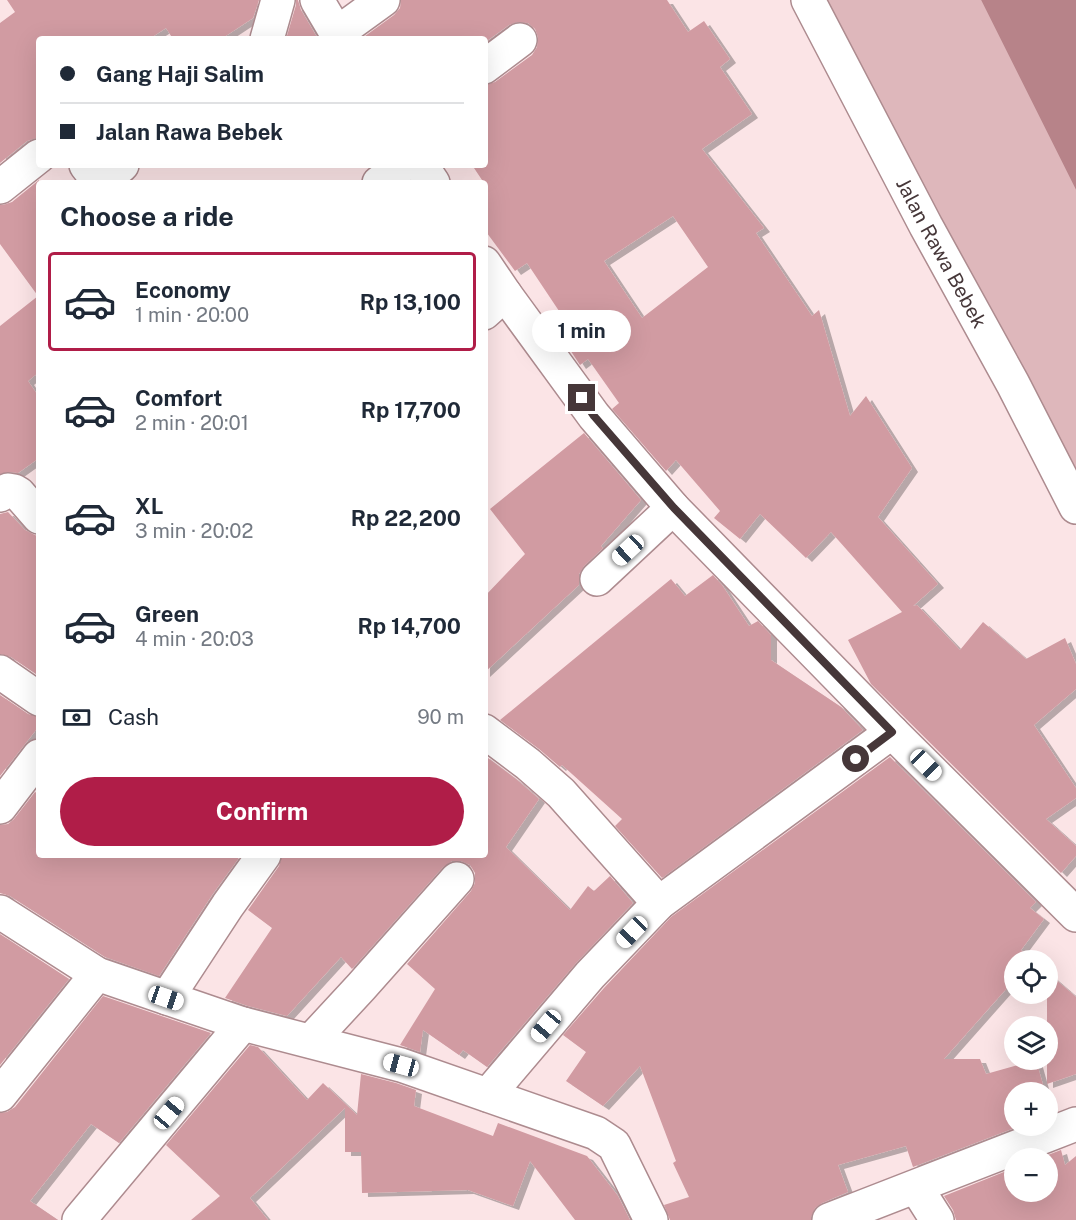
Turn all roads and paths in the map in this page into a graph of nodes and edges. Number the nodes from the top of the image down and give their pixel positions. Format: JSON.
{"nodes":[{"id":1,"x":278,"y":0,"type":"edge"},
{"id":2,"x":317,"y":0,"type":"edge"},
{"id":3,"x":383,"y":0,"type":"edge"},
{"id":4,"x":808,"y":0,"type":"edge"},
{"id":5,"x":268,"y":36,"type":"edge"},
{"id":6,"x":337,"y":36,"type":"edge"},
{"id":7,"x":339,"y":36,"type":"edge"},
{"id":8,"x":520,"y":40,"type":"dead end"},
{"id":9,"x":488,"y":65,"type":"edge"},
{"id":10,"x":36,"y":158,"type":"edge"},
{"id":11,"x":88,"y":168,"type":"edge"},
{"id":12,"x":118,"y":168,"type":"edge"},
{"id":13,"x":399,"y":168,"type":"edge"},
{"id":14,"x":98,"y":180,"type":"edge"},
{"id":15,"x":104,"y":180,"type":"edge"},
{"id":16,"x":383,"y":180,"type":"edge"},
{"id":17,"x":0,"y":188,"type":"edge"},
{"id":18,"x":488,"y":278,"type":"edge"},
{"id":19,"x":495,"y":303,"type":"edge"},
{"id":20,"x":0,"y":495,"type":"edge"},
{"id":21,"x":1076,"y":507,"type":"edge"},
{"id":22,"x":674,"y":508,"type":"junction"},
{"id":23,"x":36,"y":514,"type":"edge"},
{"id":24,"x":597,"y":579,"type":"dead end"},
{"id":25,"x":0,"y":672,"type":"edge"},
{"id":26,"x":36,"y":697,"type":"edge"},
{"id":27,"x":892,"y":732,"type":"junction"},
{"id":28,"x":488,"y":734,"type":"edge"},
{"id":29,"x":36,"y":760,"type":"edge"},
{"id":30,"x":0,"y":807,"type":"edge"},
{"id":31,"x":262,"y":858,"type":"edge"},
{"id":32,"x":457,"y":879,"type":"dead end"},
{"id":33,"x":659,"y":903,"type":"junction"},
{"id":34,"x":0,"y":912,"type":"edge"},
{"id":35,"x":1076,"y":915,"type":"edge"},
{"id":36,"x":97,"y":974,"type":"junction"},
{"id":37,"x":166,"y":998,"type":"junction"},
{"id":38,"x":243,"y":1024,"type":"junction"},
{"id":39,"x":310,"y":1041,"type":"junction"},
{"id":40,"x":0,"y":1095,"type":"edge"},
{"id":41,"x":488,"y":1095,"type":"junction"},
{"id":42,"x":1076,"y":1124,"type":"edge"},
{"id":43,"x":916,"y":1187,"type":"junction"},
{"id":44,"x":79,"y":1220,"type":"edge"},
{"id":45,"x":651,"y":1220,"type":"edge"},
{"id":46,"x":829,"y":1220,"type":"edge"},
{"id":47,"x":937,"y":1220,"type":"edge"}],
"edges":[{"from":1,"to":5,"type":"street"},
{"from":2,"to":6,"type":"street"},
{"from":3,"to":7,"type":"street"},
{"from":4,"to":21,"type":"street","name":"Jalan Rawa Bebek"},
{"from":8,"to":9,"type":"street"},
{"from":10,"to":17,"type":"street"},
{"from":11,"to":14,"type":"street"},
{"from":12,"to":15,"type":"street"},
{"from":13,"to":16,"type":"street"},
{"from":18,"to":19,"type":"street"},
{"from":19,"to":22,"type":"street"},
{"from":20,"to":23,"type":"street"},
{"from":22,"to":24,"type":"street"},
{"from":22,"to":27,"type":"street"},
{"from":25,"to":26,"type":"street"},
{"from":27,"to":33,"type":"street"},
{"from":27,"to":35,"type":"street"},
{"from":28,"to":33,"type":"street"},
{"from":29,"to":30,"type":"street"},
{"from":31,"to":37,"type":"street"},
{"from":32,"to":39,"type":"street"},
{"from":33,"to":41,"type":"street"},
{"from":34,"to":36,"type":"street"},
{"from":36,"to":37,"type":"street"},
{"from":36,"to":40,"type":"street"},
{"from":37,"to":38,"type":"street"},
{"from":38,"to":39,"type":"street"},
{"from":38,"to":44,"type":"street"},
{"from":39,"to":41,"type":"street"},
{"from":41,"to":45,"type":"street"},
{"from":42,"to":43,"type":"street"},
{"from":43,"to":46,"type":"street"},
{"from":43,"to":47,"type":"street"}]}
